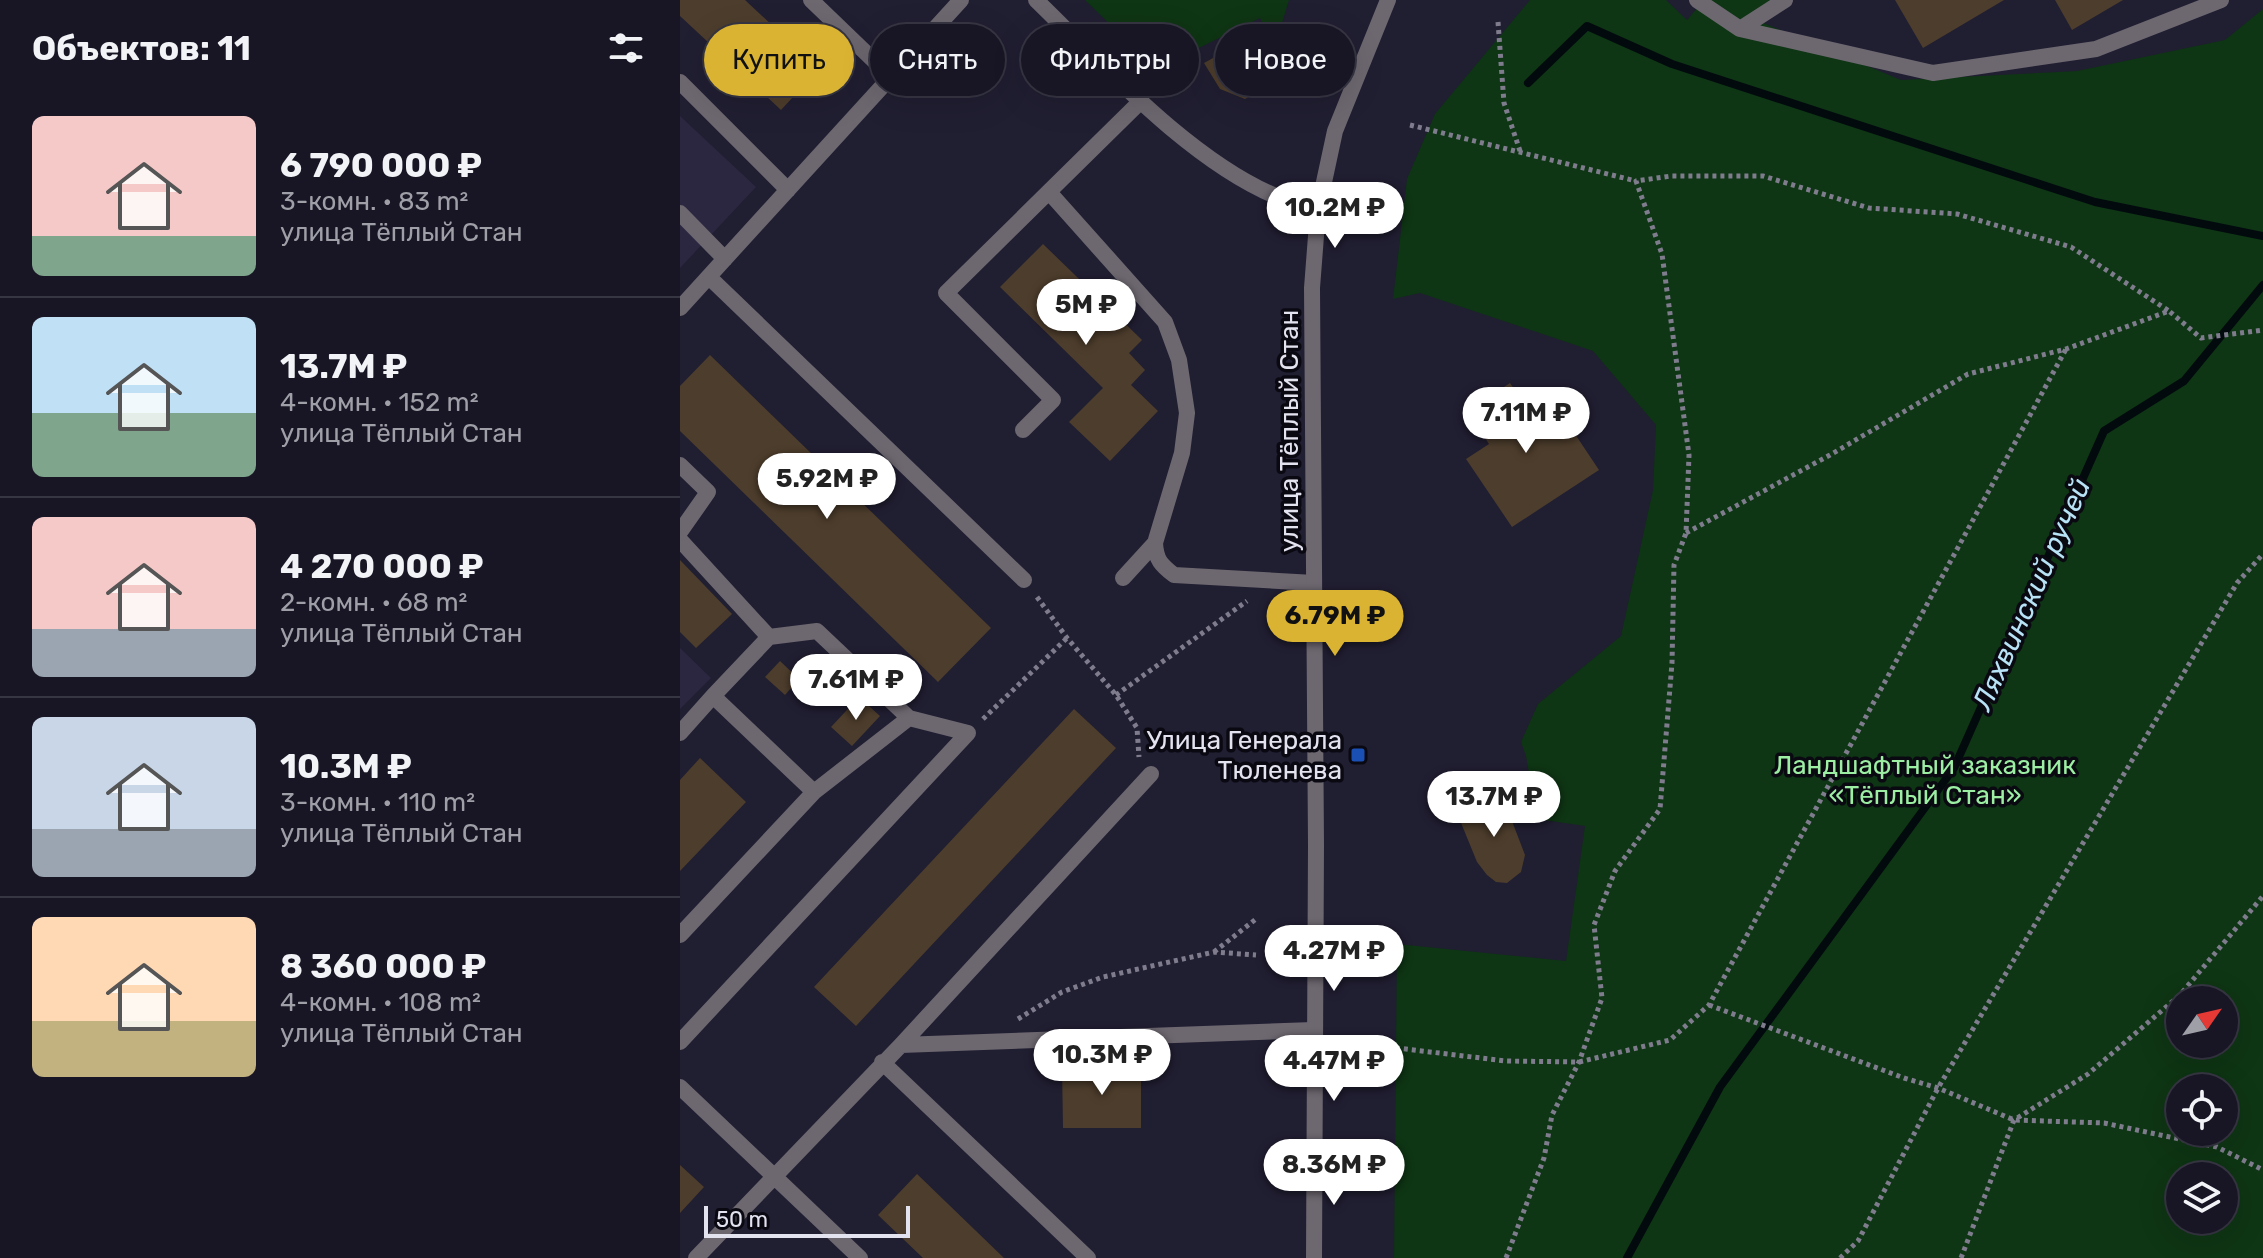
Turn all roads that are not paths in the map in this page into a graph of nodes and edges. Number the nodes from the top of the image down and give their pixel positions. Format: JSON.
{"nodes":[{"id":1,"x":811,"y":0,"type":"edge"},
{"id":2,"x":961,"y":0,"type":"edge"},
{"id":3,"x":1036,"y":0,"type":"edge"},
{"id":4,"x":1388,"y":0,"type":"edge"},
{"id":5,"x":1697,"y":0,"type":"edge"},
{"id":6,"x":1785,"y":0,"type":"edge"},
{"id":7,"x":2221,"y":0,"type":"edge"},
{"id":8,"x":939,"y":24,"type":"edge"},
{"id":9,"x":1740,"y":29,"type":"junction"},
{"id":10,"x":870,"y":57,"type":"edge"},
{"id":11,"x":680,"y":82,"type":"edge"},
{"id":12,"x":874,"y":96,"type":"edge"},
{"id":13,"x":1141,"y":101,"type":"junction"},
{"id":14,"x":788,"y":190,"type":"junction"},
{"id":15,"x":1049,"y":192,"type":"junction"},
{"id":16,"x":1318,"y":210,"type":"junction"},
{"id":17,"x":680,"y":213,"type":"edge"},
{"id":18,"x":725,"y":259,"type":"junction"},
{"id":19,"x":709,"y":277,"type":"junction"},
{"id":20,"x":680,"y":308,"type":"edge"},
{"id":21,"x":1023,"y":430,"type":"dead end"},
{"id":22,"x":680,"y":465,"type":"edge"},
{"id":23,"x":680,"y":532,"type":"edge"},
{"id":24,"x":680,"y":540,"type":"edge"},
{"id":25,"x":1155,"y":543,"type":"junction"},
{"id":26,"x":1123,"y":578,"type":"dead end"},
{"id":27,"x":1024,"y":580,"type":"road end"},
{"id":28,"x":1314,"y":583,"type":"junction"},
{"id":29,"x":769,"y":637,"type":"junction"},
{"id":30,"x":713,"y":696,"type":"junction"},
{"id":31,"x":909,"y":718,"type":"junction"},
{"id":32,"x":680,"y":733,"type":"edge"},
{"id":33,"x":1146,"y":779,"type":"road end"},
{"id":34,"x":814,"y":792,"type":"junction"},
{"id":35,"x":680,"y":935,"type":"edge"},
{"id":36,"x":1313,"y":1030,"type":"junction"},
{"id":37,"x":680,"y":1042,"type":"edge"},
{"id":38,"x":901,"y":1045,"type":"junction"},
{"id":39,"x":882,"y":1062,"type":"junction"},
{"id":40,"x":680,"y":1087,"type":"edge"},
{"id":41,"x":775,"y":1175,"type":"junction"},
{"id":42,"x":696,"y":1258,"type":"edge"},
{"id":43,"x":860,"y":1258,"type":"edge"},
{"id":44,"x":1088,"y":1258,"type":"edge"},
{"id":45,"x":1314,"y":1258,"type":"edge"}],
"edges":[{"from":1,"to":10,"type":"street"},
{"from":2,"to":8,"type":"street"},
{"from":3,"to":13,"type":"street"},
{"from":4,"to":16,"type":"street","name":"улица Тёплый Стан"},
{"from":5,"to":9,"type":"street"},
{"from":6,"to":9,"type":"street"},
{"from":7,"to":9,"type":"street"},
{"from":11,"to":14,"type":"street"},
{"from":12,"to":14,"type":"street"},
{"from":13,"to":15,"type":"street"},
{"from":13,"to":16,"type":"street"},
{"from":14,"to":18,"type":"street"},
{"from":15,"to":21,"type":"street"},
{"from":15,"to":25,"type":"street"},
{"from":16,"to":28,"type":"street","name":"улица Тёплый Стан"},
{"from":17,"to":18,"type":"street"},
{"from":18,"to":19,"type":"street"},
{"from":19,"to":20,"type":"street"},
{"from":19,"to":27,"type":"street"},
{"from":22,"to":23,"type":"street"},
{"from":24,"to":29,"type":"street"},
{"from":25,"to":26,"type":"street"},
{"from":25,"to":28,"type":"street"},
{"from":28,"to":36,"type":"street","name":"улица Тёплый Стан"},
{"from":29,"to":30,"type":"street"},
{"from":29,"to":31,"type":"street"},
{"from":30,"to":32,"type":"street"},
{"from":30,"to":34,"type":"street"},
{"from":31,"to":34,"type":"street"},
{"from":31,"to":37,"type":"street"},
{"from":33,"to":38,"type":"street"},
{"from":34,"to":35,"type":"street"},
{"from":36,"to":38,"type":"street"},
{"from":36,"to":45,"type":"street","name":"улица Тёплый Стан"},
{"from":38,"to":39,"type":"street"},
{"from":39,"to":41,"type":"street"},
{"from":39,"to":44,"type":"street"},
{"from":40,"to":41,"type":"street"},
{"from":41,"to":42,"type":"street"},
{"from":41,"to":43,"type":"street"}]}
